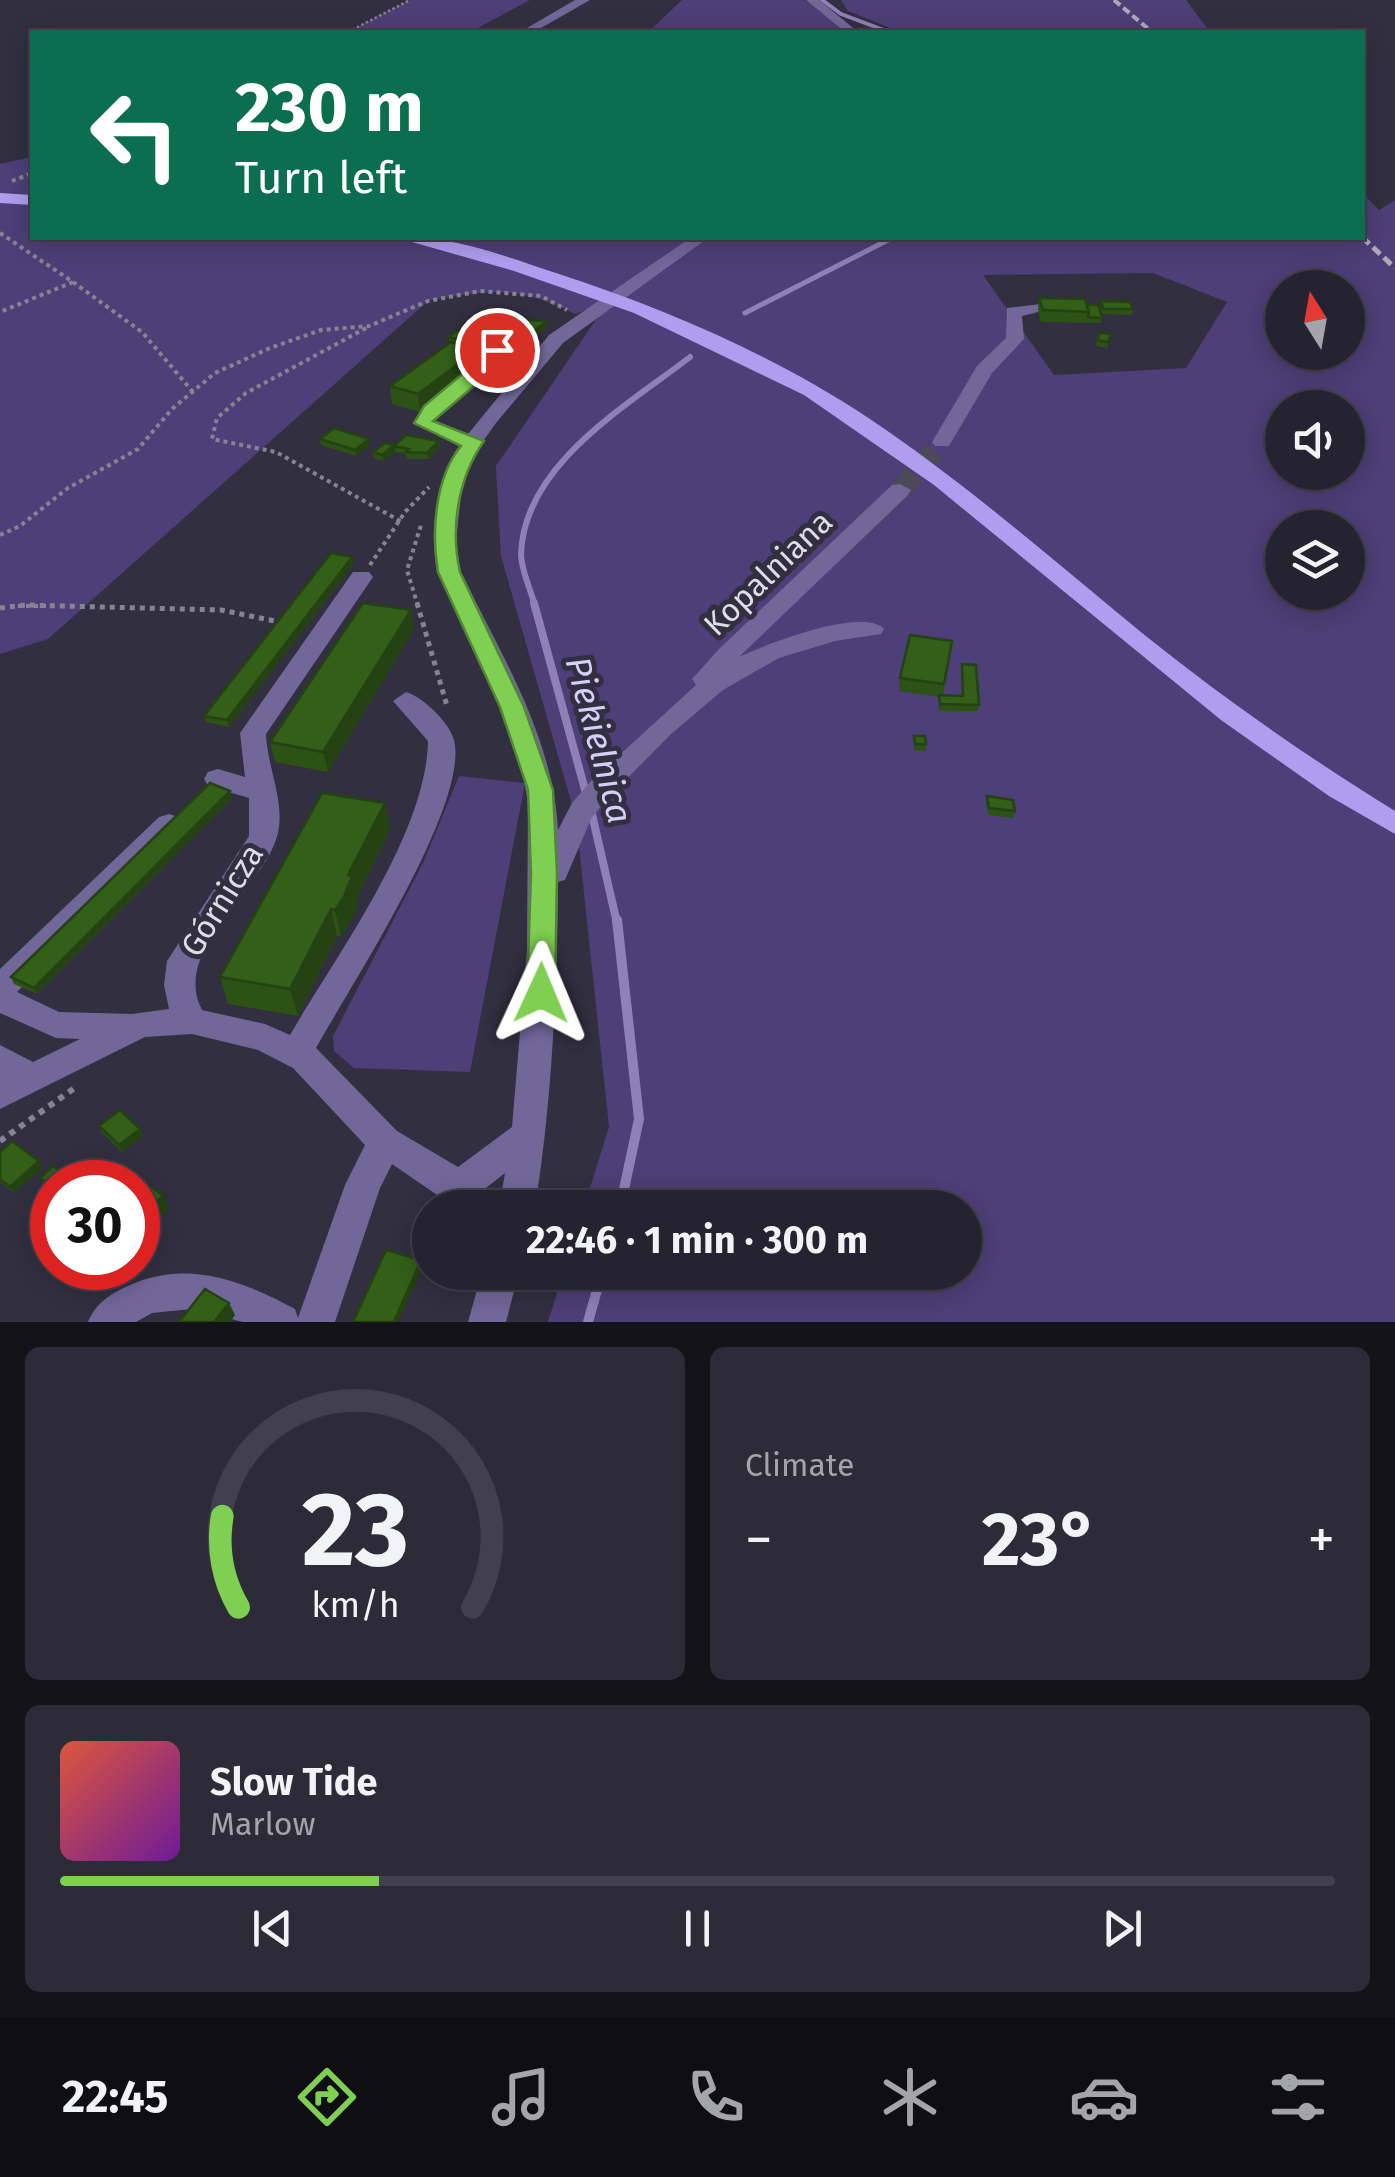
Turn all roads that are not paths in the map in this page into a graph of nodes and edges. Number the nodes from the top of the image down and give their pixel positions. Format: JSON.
{"nodes":[{"id":1,"x":584,"y":0,"type":"edge"},
{"id":2,"x":812,"y":0,"type":"edge"},
{"id":3,"x":530,"y":30,"type":"edge"},
{"id":4,"x":850,"y":30,"type":"edge"},
{"id":5,"x":2,"y":191,"type":"edge"},
{"id":6,"x":30,"y":199,"type":"edge"},
{"id":7,"x":414,"y":240,"type":"edge"},
{"id":8,"x":697,"y":240,"type":"edge"},
{"id":9,"x":610,"y":301,"type":"junction"},
{"id":10,"x":1042,"y":308,"type":"edge"},
{"id":11,"x":497,"y":350,"type":"dead end"},
{"id":12,"x":475,"y":441,"type":"junction"},
{"id":13,"x":942,"y":442,"type":"tunnel mouth"},
{"id":14,"x":900,"y":490,"type":"tunnel mouth"},
{"id":15,"x":361,"y":577,"type":"road end"},
{"id":16,"x":872,"y":629,"type":"dead end"},
{"id":17,"x":406,"y":700,"type":"dead end"},
{"id":18,"x":682,"y":705,"type":"junction"},
{"id":19,"x":218,"y":780,"type":"dead end"},
{"id":20,"x":261,"y":792,"type":"junction"},
{"id":21,"x":169,"y":824,"type":"edge"},
{"id":22,"x":1395,"y":824,"type":"edge"},
{"id":23,"x":544,"y":873,"type":"junction"},
{"id":24,"x":0,"y":988,"type":"edge"},
{"id":25,"x":0,"y":998,"type":"edge"},
{"id":26,"x":192,"y":1020,"type":"junction"},
{"id":27,"x":141,"y":1024,"type":"junction"},
{"id":28,"x":296,"y":1054,"type":"junction"},
{"id":29,"x":0,"y":1058,"type":"edge"},
{"id":30,"x":32,"y":1078,"type":"junction"},
{"id":31,"x":0,"y":1094,"type":"edge"},
{"id":32,"x":530,"y":1133,"type":"junction"},
{"id":33,"x":385,"y":1142,"type":"junction"},
{"id":34,"x":460,"y":1190,"type":"edge"},
{"id":35,"x":477,"y":1190,"type":"edge"},
{"id":36,"x":519,"y":1190,"type":"edge"},
{"id":37,"x":496,"y":1290,"type":"edge"},
{"id":38,"x":106,"y":1322,"type":"edge"},
{"id":39,"x":281,"y":1322,"type":"edge"},
{"id":40,"x":316,"y":1322,"type":"edge"},
{"id":41,"x":488,"y":1322,"type":"edge"}],
"edges":[{"from":1,"to":3,"type":"street"},
{"from":2,"to":4,"type":"street"},
{"from":5,"to":6,"type":"main road"},
{"from":7,"to":9,"type":"main road"},
{"from":8,"to":9,"type":"street"},
{"from":9,"to":12,"type":"street"},
{"from":9,"to":22,"type":"main road"},
{"from":10,"to":13,"type":"street"},
{"from":11,"to":12,"type":"street"},
{"from":12,"to":23,"type":"street"},
{"from":14,"to":18,"type":"street","name":"Kopalniana"},
{"from":15,"to":20,"type":"street","name":"Górnicza"},
{"from":16,"to":18,"type":"street","name":"Kopalniana"},
{"from":17,"to":28,"type":"street"},
{"from":18,"to":23,"type":"street","name":"Kopalniana"},
{"from":19,"to":20,"type":"street"},
{"from":20,"to":26,"type":"street","name":"Górnicza"},
{"from":21,"to":24,"type":"street"},
{"from":23,"to":32,"type":"street"},
{"from":25,"to":27,"type":"street"},
{"from":26,"to":27,"type":"street"},
{"from":26,"to":28,"type":"street"},
{"from":27,"to":30,"type":"street"},
{"from":28,"to":33,"type":"street"},
{"from":29,"to":30,"type":"street"},
{"from":30,"to":31,"type":"street"},
{"from":32,"to":35,"type":"street"},
{"from":32,"to":36,"type":"street"},
{"from":33,"to":34,"type":"street"},
{"from":33,"to":40,"type":"street"},
{"from":37,"to":41,"type":"street"},
{"from":38,"to":39,"type":"street"}]}
